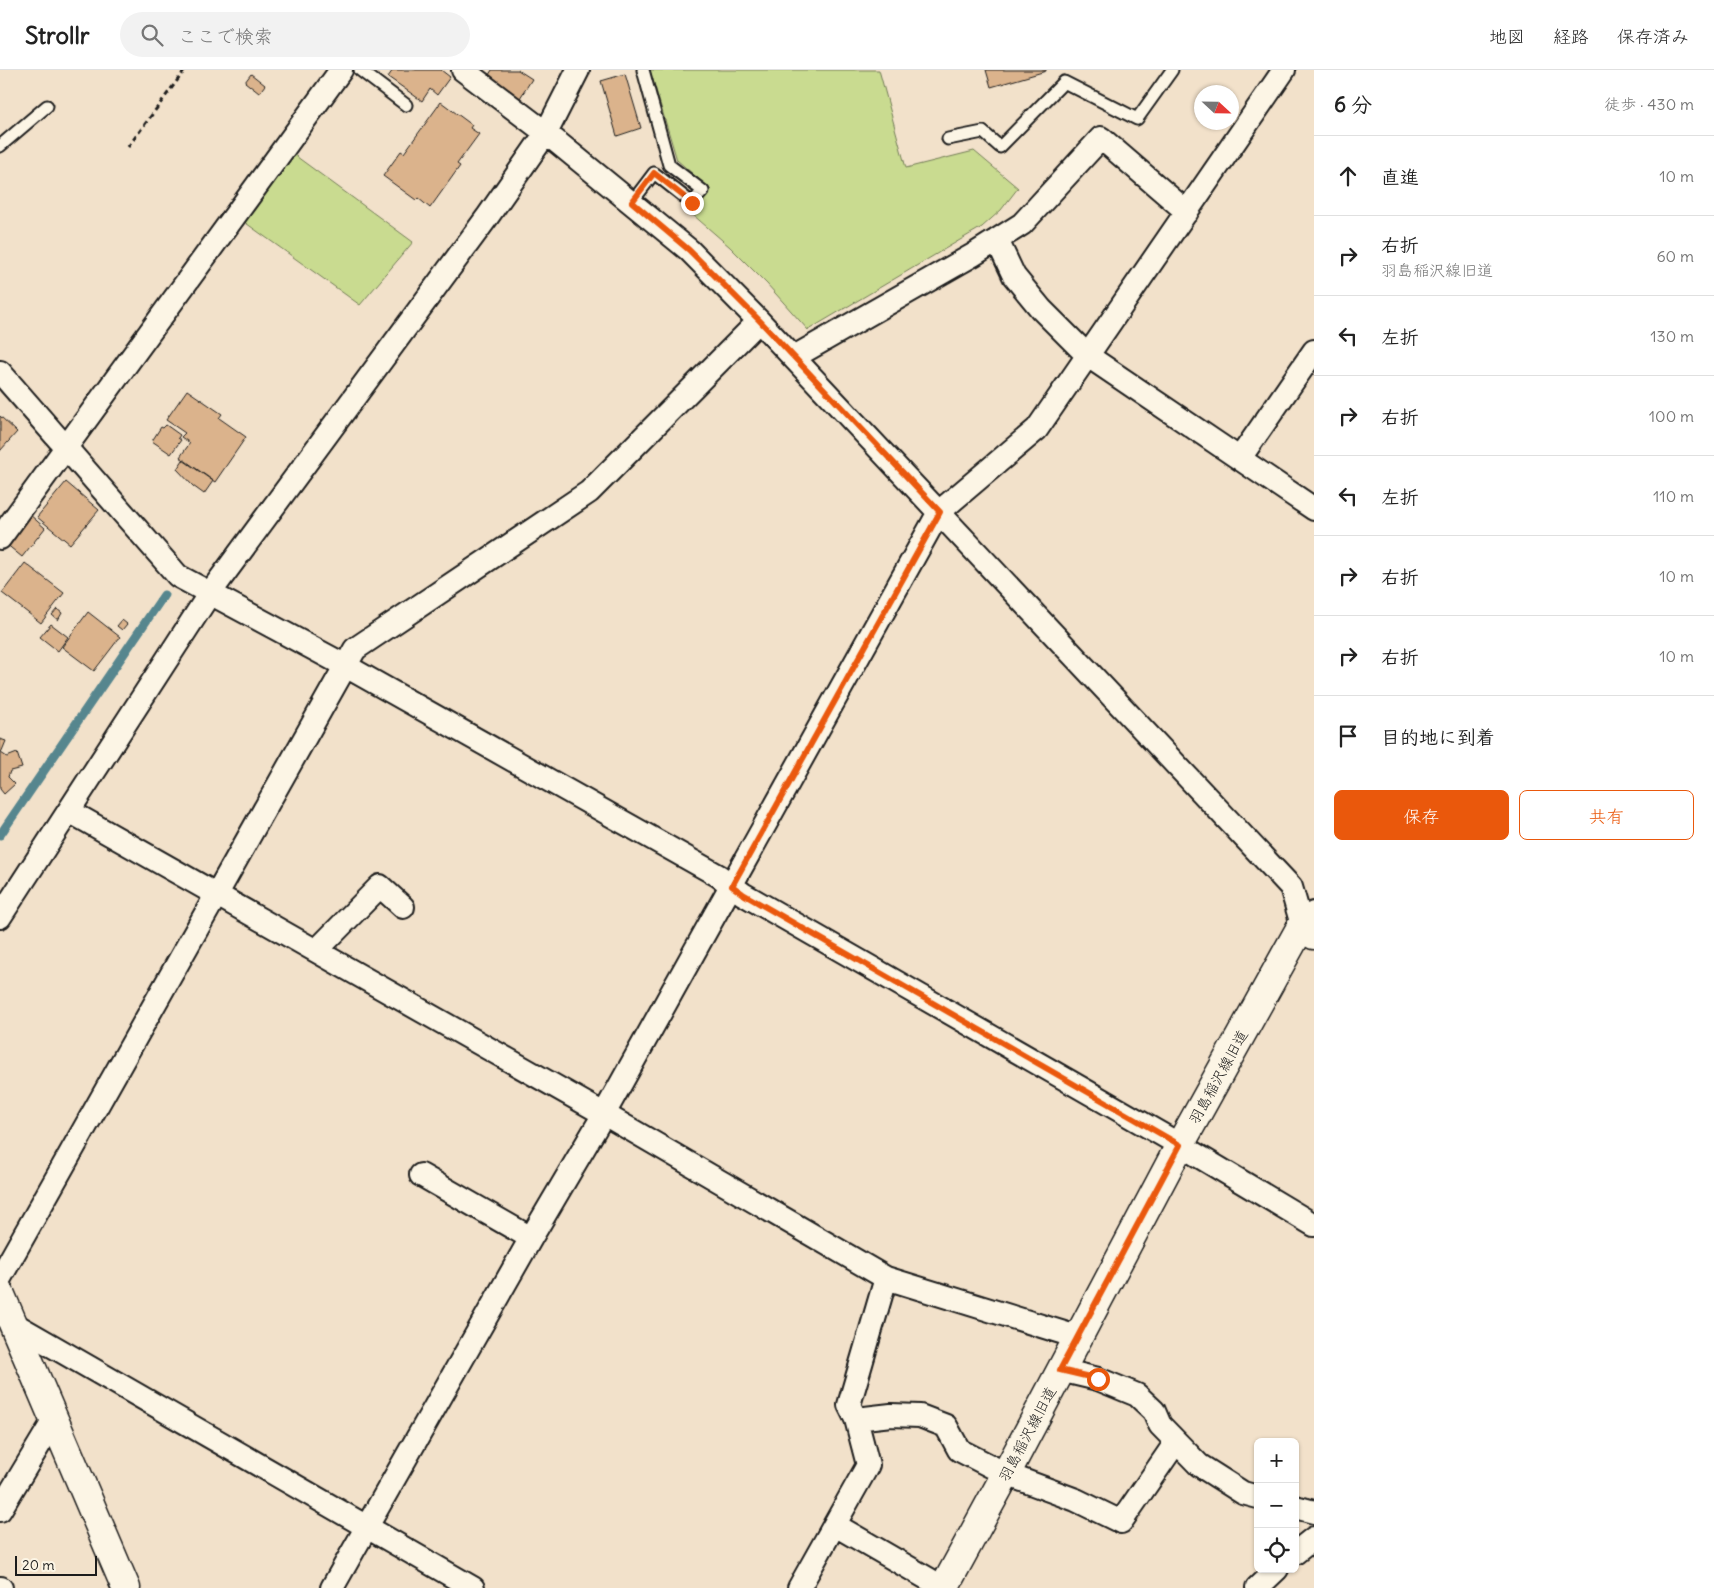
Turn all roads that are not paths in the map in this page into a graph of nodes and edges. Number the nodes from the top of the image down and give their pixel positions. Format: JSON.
{"nodes":[{"id":1,"x":341,"y":70,"type":"edge"},
{"id":2,"x":360,"y":70,"type":"edge"},
{"id":3,"x":463,"y":70,"type":"edge"},
{"id":4,"x":578,"y":70,"type":"edge"},
{"id":5,"x":643,"y":70,"type":"edge"},
{"id":6,"x":1172,"y":70,"type":"edge"},
{"id":7,"x":1284,"y":70,"type":"edge"},
{"id":8,"x":406,"y":105,"type":"dead end"},
{"id":9,"x":47,"y":106,"type":"dead end"},
{"id":10,"x":546,"y":134,"type":"junction"},
{"id":11,"x":948,"y":140,"type":"dead end"},
{"id":12,"x":0,"y":146,"type":"edge"},
{"id":13,"x":632,"y":202,"type":"junction"},
{"id":14,"x":1187,"y":212,"type":"junction"},
{"id":15,"x":997,"y":240,"type":"junction"},
{"id":16,"x":759,"y":320,"type":"junction"},
{"id":17,"x":1314,"y":351,"type":"edge"},
{"id":18,"x":1088,"y":356,"type":"junction"},
{"id":19,"x":794,"y":357,"type":"junction"},
{"id":20,"x":0,"y":372,"type":"edge"},
{"id":21,"x":66,"y":448,"type":"junction"},
{"id":22,"x":1240,"y":458,"type":"junction"},
{"id":23,"x":1314,"y":509,"type":"edge"},
{"id":24,"x":940,"y":512,"type":"junction"},
{"id":25,"x":0,"y":538,"type":"edge"},
{"id":26,"x":210,"y":592,"type":"junction"},
{"id":27,"x":344,"y":665,"type":"junction"},
{"id":28,"x":69,"y":812,"type":"junction"},
{"id":29,"x":732,"y":886,"type":"junction"},
{"id":30,"x":217,"y":894,"type":"junction"},
{"id":31,"x":403,"y":907,"type":"dead end"},
{"id":32,"x":0,"y":917,"type":"edge"},
{"id":33,"x":1310,"y":924,"type":"edge"},
{"id":34,"x":317,"y":950,"type":"junction"},
{"id":35,"x":604,"y":1114,"type":"junction"},
{"id":36,"x":1180,"y":1145,"type":"junction"},
{"id":37,"x":421,"y":1175,"type":"dead end"},
{"id":38,"x":1314,"y":1225,"type":"edge"},
{"id":39,"x":531,"y":1238,"type":"junction"},
{"id":40,"x":0,"y":1278,"type":"edge"},
{"id":41,"x":886,"y":1278,"type":"junction"},
{"id":42,"x":0,"y":1293,"type":"edge"},
{"id":43,"x":14,"y":1324,"type":"junction"},
{"id":44,"x":1077,"y":1337,"type":"junction"},
{"id":45,"x":1060,"y":1370,"type":"junction"},
{"id":46,"x":856,"y":1419,"type":"junction"},
{"id":47,"x":54,"y":1420,"type":"junction"},
{"id":48,"x":1176,"y":1442,"type":"junction"},
{"id":49,"x":1006,"y":1474,"type":"junction"},
{"id":50,"x":1254,"y":1496,"type":"edge"},
{"id":51,"x":1299,"y":1508,"type":"edge"},
{"id":52,"x":0,"y":1510,"type":"edge"},
{"id":53,"x":1314,"y":1512,"type":"edge"},
{"id":54,"x":835,"y":1525,"type":"junction"},
{"id":55,"x":367,"y":1527,"type":"junction"},
{"id":56,"x":1314,"y":1538,"type":"edge"},
{"id":57,"x":1299,"y":1550,"type":"edge"},
{"id":58,"x":1273,"y":1573,"type":"edge"},
{"id":59,"x":126,"y":1588,"type":"edge"},
{"id":60,"x":332,"y":1588,"type":"edge"},
{"id":61,"x":473,"y":1588,"type":"edge"},
{"id":62,"x":799,"y":1588,"type":"edge"},
{"id":63,"x":944,"y":1588,"type":"edge"},
{"id":64,"x":1257,"y":1588,"type":"edge"}],
"edges":[{"from":1,"to":21,"type":"street"},
{"from":2,"to":8,"type":"lane"},
{"from":3,"to":10,"type":"street"},
{"from":4,"to":10,"type":"street"},
{"from":5,"to":13,"type":"lane"},
{"from":6,"to":11,"type":"lane"},
{"from":7,"to":14,"type":"street"},
{"from":9,"to":12,"type":"lane"},
{"from":10,"to":13,"type":"street"},
{"from":10,"to":26,"type":"street"},
{"from":13,"to":16,"type":"street"},
{"from":14,"to":15,"type":"street"},
{"from":14,"to":18,"type":"street"},
{"from":15,"to":18,"type":"street"},
{"from":15,"to":19,"type":"street"},
{"from":16,"to":19,"type":"street"},
{"from":16,"to":27,"type":"street"},
{"from":17,"to":22,"type":"street"},
{"from":18,"to":22,"type":"street"},
{"from":18,"to":24,"type":"street"},
{"from":19,"to":24,"type":"street"},
{"from":20,"to":21,"type":"street"},
{"from":21,"to":25,"type":"street"},
{"from":21,"to":26,"type":"street"},
{"from":22,"to":23,"type":"street"},
{"from":24,"to":29,"type":"street"},
{"from":24,"to":33,"type":"street"},
{"from":26,"to":27,"type":"street"},
{"from":26,"to":28,"type":"street"},
{"from":27,"to":29,"type":"street"},
{"from":27,"to":30,"type":"street"},
{"from":28,"to":30,"type":"street"},
{"from":28,"to":32,"type":"street"},
{"from":29,"to":35,"type":"street"},
{"from":29,"to":36,"type":"street"},
{"from":30,"to":34,"type":"street"},
{"from":30,"to":40,"type":"street"},
{"from":31,"to":34,"type":"street"},
{"from":33,"to":36,"type":"street","name":"羽島稲沢線旧道"},
{"from":34,"to":35,"type":"street"},
{"from":35,"to":39,"type":"street"},
{"from":35,"to":41,"type":"street"},
{"from":36,"to":38,"type":"street"},
{"from":36,"to":44,"type":"street","name":"羽島稲沢線旧道"},
{"from":37,"to":39,"type":"street"},
{"from":39,"to":55,"type":"street"},
{"from":41,"to":44,"type":"street"},
{"from":41,"to":46,"type":"street"},
{"from":42,"to":43,"type":"street"},
{"from":43,"to":47,"type":"street"},
{"from":43,"to":55,"type":"street"},
{"from":44,"to":45,"type":"street","name":"羽島稲沢線旧道"},
{"from":45,"to":48,"type":"street"},
{"from":45,"to":49,"type":"street","name":"羽島稲沢線旧道"},
{"from":46,"to":49,"type":"street"},
{"from":46,"to":54,"type":"street"},
{"from":47,"to":52,"type":"street"},
{"from":47,"to":59,"type":"street"},
{"from":48,"to":49,"type":"street"},
{"from":48,"to":50,"type":"street"},
{"from":49,"to":63,"type":"street","name":"羽島稲沢線旧道"},
{"from":51,"to":53,"type":"street"},
{"from":54,"to":62,"type":"street"},
{"from":54,"to":63,"type":"street"},
{"from":55,"to":60,"type":"street"},
{"from":55,"to":61,"type":"street"},
{"from":56,"to":57,"type":"street"},
{"from":58,"to":64,"type":"street"}]}
